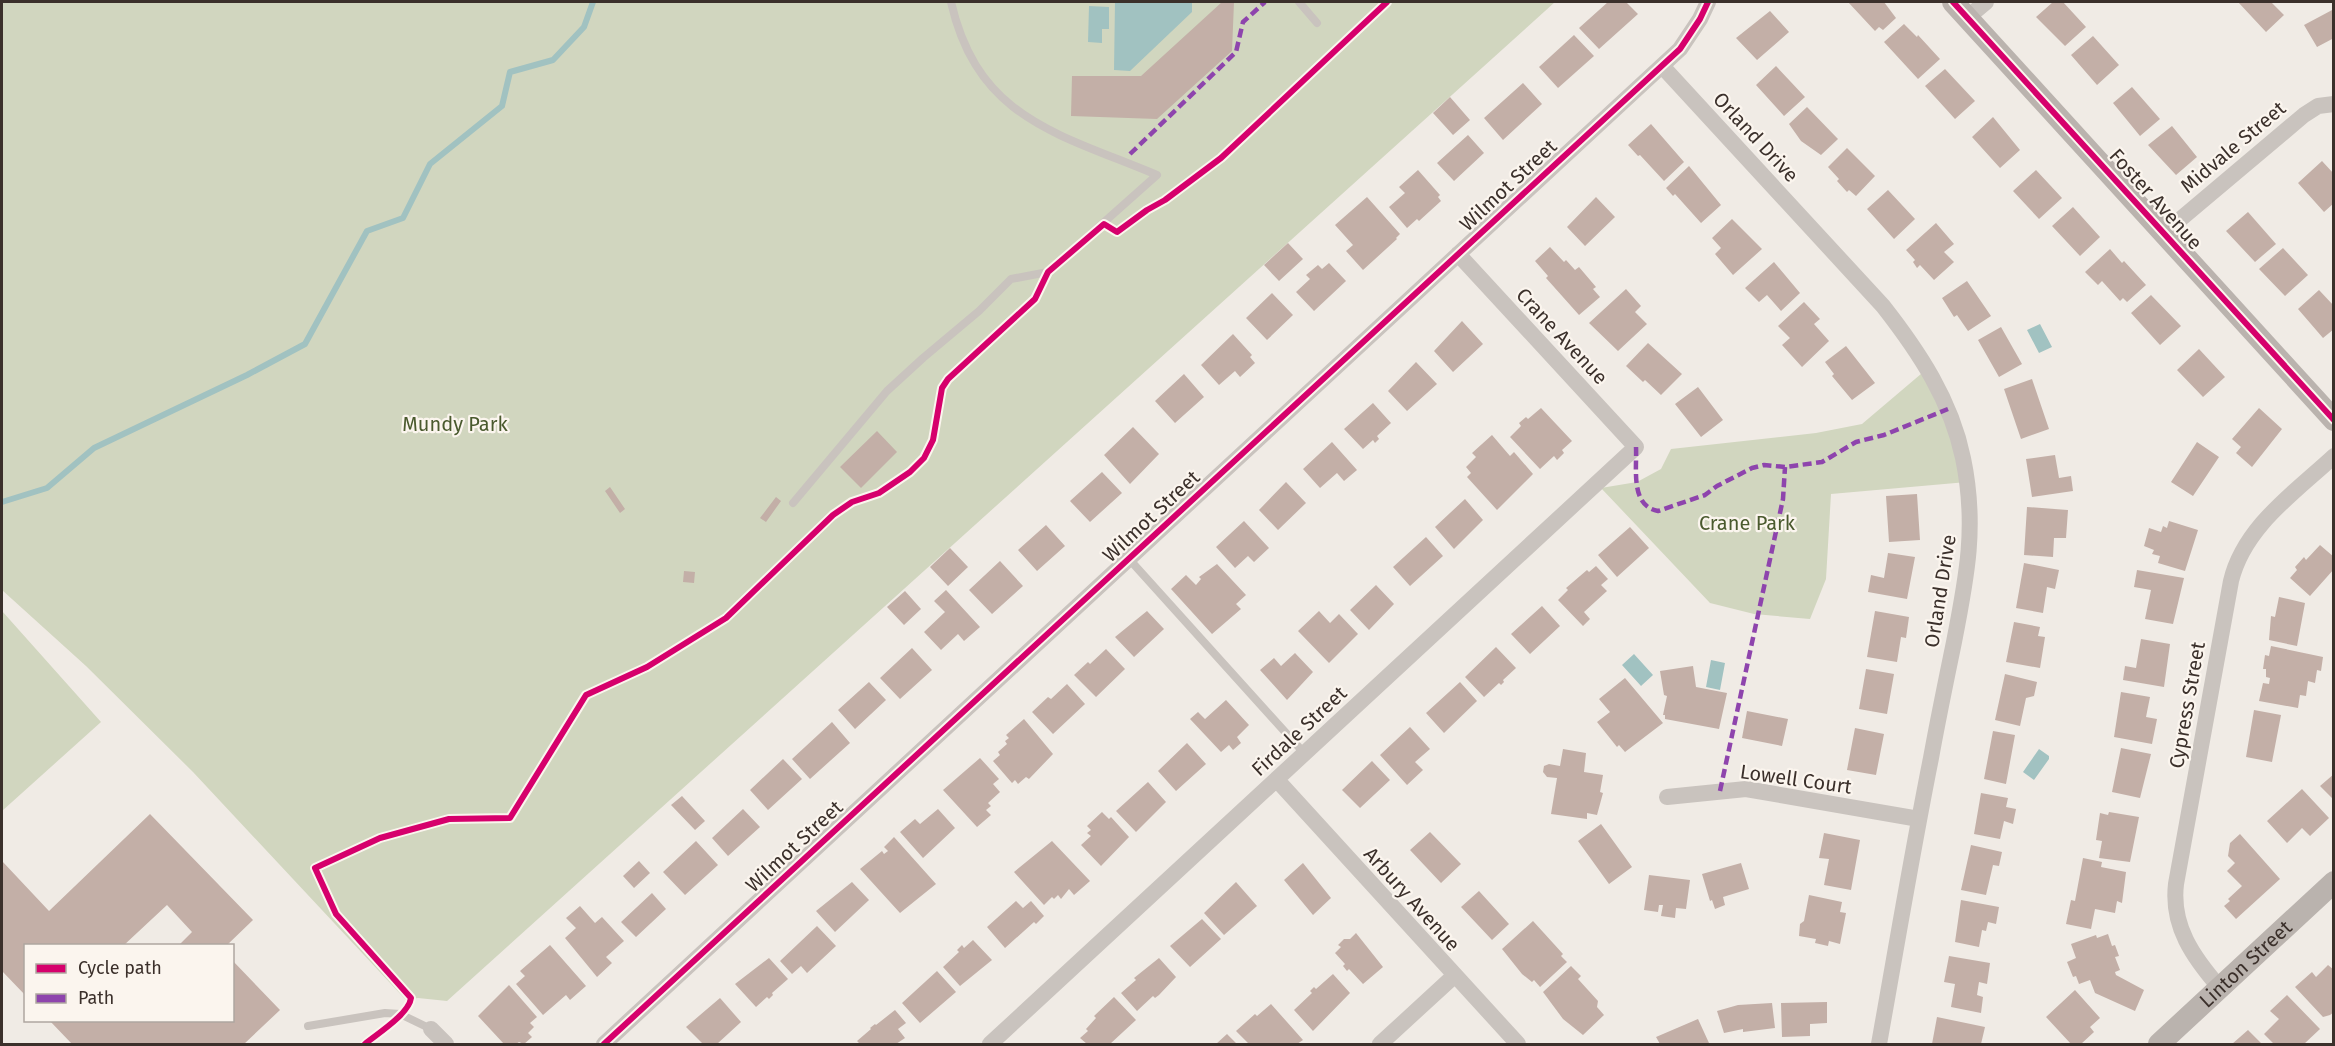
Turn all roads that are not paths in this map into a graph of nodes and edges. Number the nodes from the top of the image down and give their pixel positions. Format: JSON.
{"nodes":[{"id":1,"x":951,"y":2,"type":"edge"},
{"id":2,"x":1299,"y":2,"type":"edge"},
{"id":3,"x":1708,"y":2,"type":"edge"},
{"id":4,"x":1986,"y":2,"type":"edge"},
{"id":5,"x":1961,"y":9,"type":"edge"},
{"id":6,"x":1317,"y":23,"type":"dead end"},
{"id":7,"x":1662,"y":66,"type":"junction"},
{"id":8,"x":2334,"y":104,"type":"edge"},
{"id":9,"x":2164,"y":233,"type":"junction"},
{"id":10,"x":1458,"y":254,"type":"junction"},
{"id":11,"x":2334,"y":420,"type":"edge"},
{"id":12,"x":1636,"y":447,"type":"joint"},
{"id":13,"x":2334,"y":456,"type":"edge"},
{"id":14,"x":794,"y":503,"type":"dead end"},
{"id":15,"x":1129,"y":559,"type":"junction"},
{"id":16,"x":1305,"y":754,"type":"junction"},
{"id":17,"x":1277,"y":780,"type":"junction"},
{"id":18,"x":1666,"y":797,"type":"dead end"},
{"id":19,"x":1919,"y":819,"type":"junction"},
{"id":20,"x":2334,"y":882,"type":"edge"},
{"id":21,"x":1454,"y":976,"type":"junction"},
{"id":22,"x":2220,"y":988,"type":"junction"},
{"id":23,"x":308,"y":1026,"type":"dead end"},
{"id":24,"x":431,"y":1029,"type":"joint"},
{"id":25,"x":446,"y":1044,"type":"edge"},
{"id":26,"x":604,"y":1044,"type":"edge"},
{"id":27,"x":990,"y":1044,"type":"edge"},
{"id":28,"x":1380,"y":1044,"type":"edge"},
{"id":29,"x":1518,"y":1044,"type":"edge"},
{"id":30,"x":1879,"y":1044,"type":"edge"},
{"id":31,"x":2159,"y":1044,"type":"edge"}],
"edges":[{"from":1,"to":14,"type":"lane"},
{"from":2,"to":6,"type":"lane"},
{"from":3,"to":7,"type":"street","name":"Wilmot Street"},
{"from":4,"to":5,"type":"street"},
{"from":5,"to":9,"type":"street","name":"Foster Avenue"},
{"from":7,"to":10,"type":"street","name":"Wilmot Street"},
{"from":7,"to":19,"type":"street","name":"Orland Drive"},
{"from":8,"to":9,"type":"street","name":"Midvale Street"},
{"from":9,"to":11,"type":"street","name":"Foster Avenue"},
{"from":10,"to":12,"type":"street","name":"Crane Avenue"},
{"from":10,"to":15,"type":"street","name":"Wilmot Street"},
{"from":12,"to":16,"type":"street","name":"Firdale Street"},
{"from":13,"to":22,"type":"street","name":"Cypress Street"},
{"from":15,"to":16,"type":"lane"},
{"from":15,"to":26,"type":"street","name":"Wilmot Street"},
{"from":16,"to":17,"type":"street","name":"Firdale Street"},
{"from":17,"to":21,"type":"street","name":"Arbury Avenue"},
{"from":17,"to":27,"type":"street","name":"Firdale Street"},
{"from":18,"to":19,"type":"street","name":"Lowell Court"},
{"from":19,"to":30,"type":"street","name":"Orland Drive"},
{"from":20,"to":22,"type":"street","name":"Linton Street"},
{"from":21,"to":28,"type":"street"},
{"from":21,"to":29,"type":"street","name":"Arbury Avenue"},
{"from":22,"to":31,"type":"street","name":"Linton Street"},
{"from":23,"to":24,"type":"lane"},
{"from":24,"to":25,"type":"street"}]}
